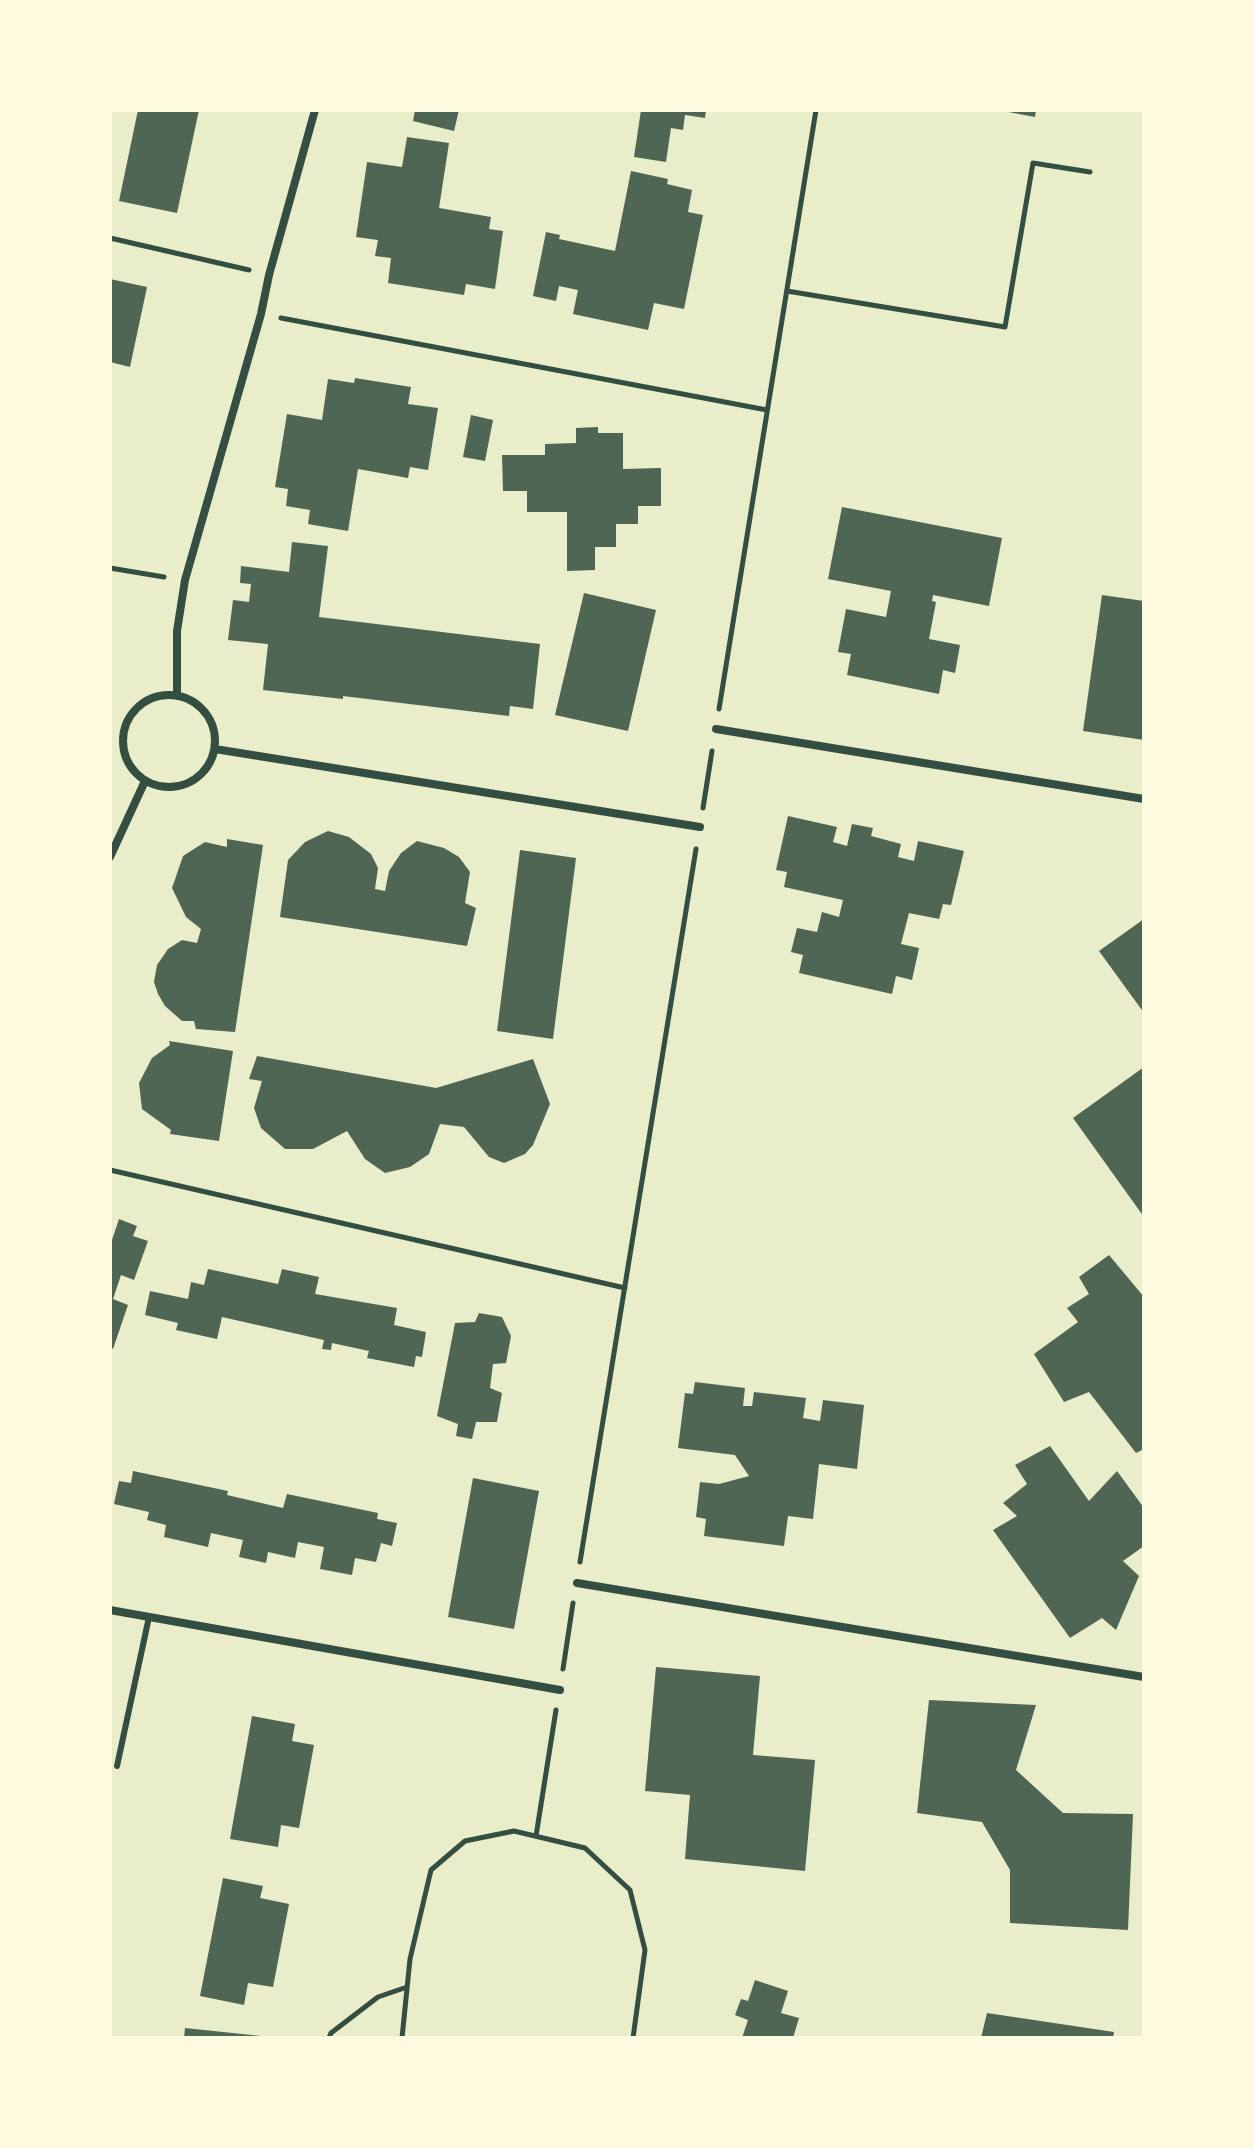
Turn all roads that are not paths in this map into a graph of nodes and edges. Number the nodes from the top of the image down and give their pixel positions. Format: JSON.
{"nodes":[{"id":1,"x":315,"y":110,"type":"edge"},
{"id":2,"x":177,"y":696,"type":"junction"},
{"id":3,"x":716,"y":729,"type":"road end"},
{"id":4,"x":215,"y":749,"type":"junction"},
{"id":5,"x":145,"y":781,"type":"junction"},
{"id":6,"x":1144,"y":799,"type":"edge"},
{"id":7,"x":700,"y":827,"type":"road end"},
{"id":8,"x":110,"y":857,"type":"edge"},
{"id":9,"x":577,"y":1583,"type":"road end"},
{"id":10,"x":110,"y":1610,"type":"edge"},
{"id":11,"x":149,"y":1617,"type":"junction"},
{"id":12,"x":1144,"y":1677,"type":"edge"},
{"id":13,"x":560,"y":1690,"type":"road end"},
{"id":14,"x":117,"y":1766,"type":"dead end"}],
"edges":[{"from":1,"to":2,"type":"street"},
{"from":2,"to":4,"type":"street"},
{"from":2,"to":5,"type":"street"},
{"from":3,"to":6,"type":"street"},
{"from":4,"to":5,"type":"street"},
{"from":4,"to":7,"type":"street"},
{"from":5,"to":8,"type":"street"},
{"from":9,"to":12,"type":"street"},
{"from":10,"to":11,"type":"street"},
{"from":11,"to":13,"type":"street"},
{"from":11,"to":14,"type":"lane"}]}
